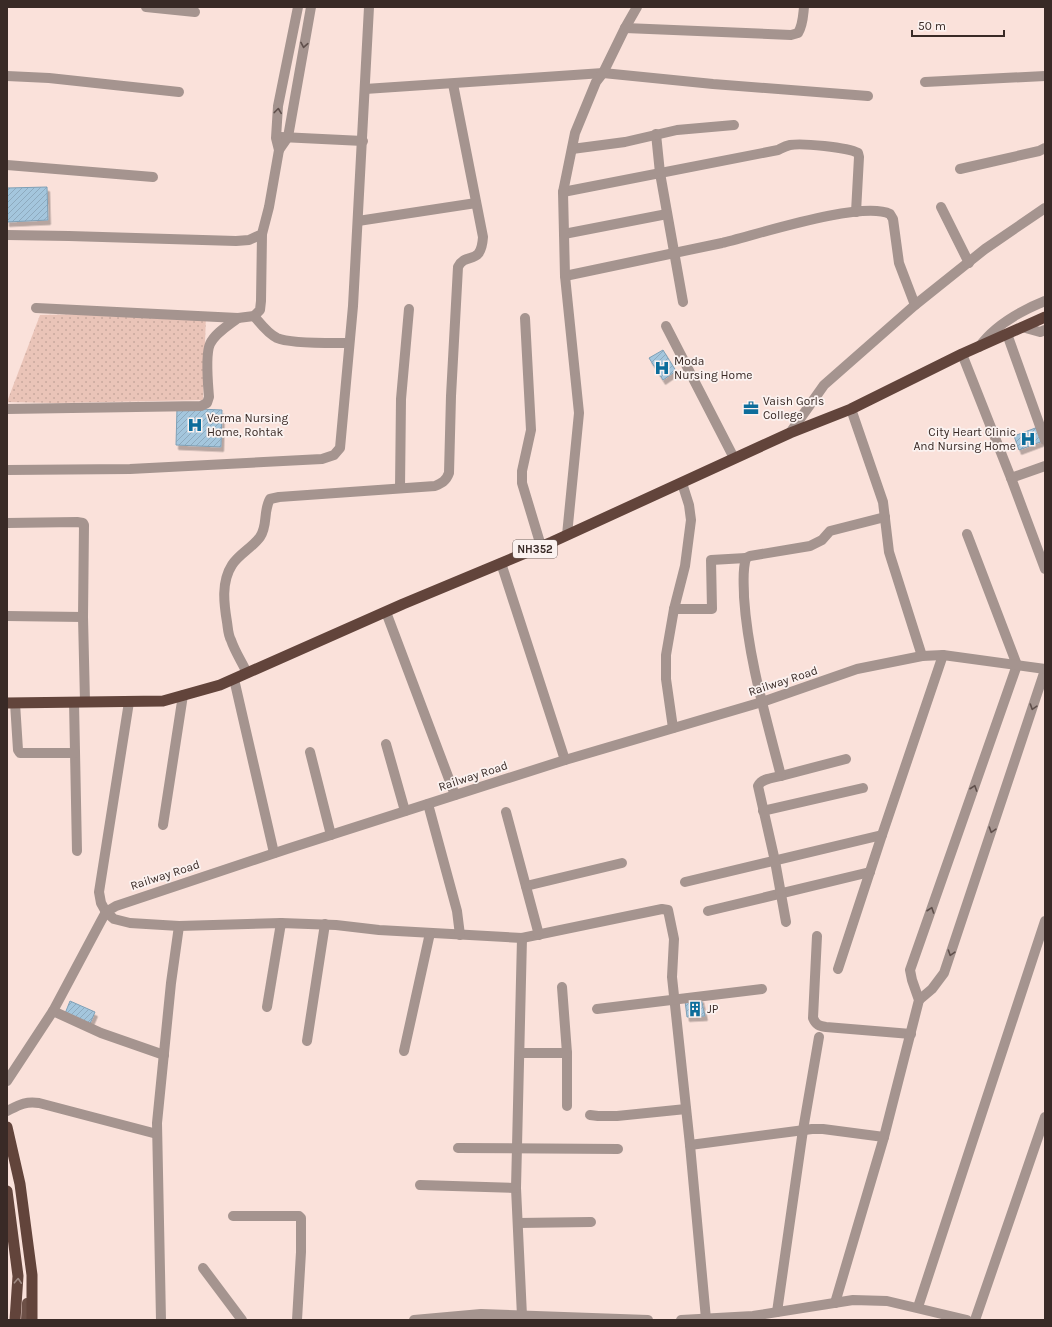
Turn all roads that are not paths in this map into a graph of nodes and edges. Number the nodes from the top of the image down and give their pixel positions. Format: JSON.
{"nodes":[{"id":1,"x":146,"y":7,"type":"edge"},
{"id":2,"x":298,"y":7,"type":"edge"},
{"id":3,"x":311,"y":7,"type":"edge"},
{"id":4,"x":369,"y":7,"type":"edge"},
{"id":5,"x":637,"y":7,"type":"edge"},
{"id":6,"x":804,"y":7,"type":"edge"},
{"id":7,"x":159,"y":8,"type":"edge"},
{"id":8,"x":195,"y":12,"type":"dead end"},
{"id":9,"x":625,"y":28,"type":"junction"},
{"id":10,"x":603,"y":73,"type":"junction"},
{"id":11,"x":7,"y":76,"type":"edge"},
{"id":12,"x":1045,"y":76,"type":"edge"},
{"id":13,"x":925,"y":82,"type":"dead end"},
{"id":14,"x":453,"y":84,"type":"junction"},
{"id":15,"x":365,"y":89,"type":"junction"},
{"id":16,"x":178,"y":92,"type":"dead end"},
{"id":17,"x":868,"y":96,"type":"dead end"},
{"id":18,"x":734,"y":125,"type":"dead end"},
{"id":19,"x":656,"y":134,"type":"junction"},
{"id":20,"x":288,"y":137,"type":"junction"},
{"id":21,"x":276,"y":138,"type":"junction"},
{"id":22,"x":363,"y":141,"type":"junction"},
{"id":23,"x":1045,"y":148,"type":"edge"},
{"id":24,"x":572,"y":149,"type":"junction"},
{"id":25,"x":279,"y":150,"type":"junction"},
{"id":26,"x":7,"y":164,"type":"edge"},
{"id":27,"x":960,"y":169,"type":"dead end"},
{"id":28,"x":660,"y":173,"type":"junction"},
{"id":29,"x":153,"y":177,"type":"dead end"},
{"id":30,"x":563,"y":192,"type":"junction"},
{"id":31,"x":476,"y":202,"type":"junction"},
{"id":32,"x":941,"y":208,"type":"dead end"},
{"id":33,"x":1045,"y":208,"type":"edge"},
{"id":34,"x":856,"y":212,"type":"junction"},
{"id":35,"x":667,"y":214,"type":"junction"},
{"id":36,"x":358,"y":221,"type":"junction"},
{"id":37,"x":262,"y":234,"type":"junction"},
{"id":38,"x":564,"y":234,"type":"junction"},
{"id":39,"x":7,"y":235,"type":"edge"},
{"id":40,"x":673,"y":253,"type":"junction"},
{"id":41,"x":969,"y":263,"type":"junction"},
{"id":42,"x":565,"y":276,"type":"junction"},
{"id":43,"x":1045,"y":301,"type":"edge"},
{"id":44,"x":683,"y":302,"type":"dead end"},
{"id":45,"x":915,"y":305,"type":"junction"},
{"id":46,"x":36,"y":308,"type":"dead end"},
{"id":47,"x":409,"y":309,"type":"dead end"},
{"id":48,"x":254,"y":316,"type":"junction"},
{"id":49,"x":238,"y":318,"type":"junction"},
{"id":50,"x":525,"y":318,"type":"dead end"},
{"id":51,"x":1045,"y":318,"type":"edge"},
{"id":52,"x":666,"y":326,"type":"dead end"},
{"id":53,"x":1022,"y":327,"type":"junction"},
{"id":54,"x":1045,"y":330,"type":"edge"},
{"id":55,"x":1007,"y":334,"type":"junction"},
{"id":56,"x":349,"y":343,"type":"junction"},
{"id":57,"x":979,"y":347,"type":"junction"},
{"id":58,"x":962,"y":354,"type":"junction"},
{"id":59,"x":7,"y":409,"type":"edge"},
{"id":60,"x":851,"y":409,"type":"junction"},
{"id":61,"x":790,"y":433,"type":"junction"},
{"id":62,"x":1045,"y":440,"type":"edge"},
{"id":63,"x":734,"y":458,"type":"junction"},
{"id":64,"x":1045,"y":466,"type":"edge"},
{"id":65,"x":7,"y":470,"type":"edge"},
{"id":66,"x":1011,"y":478,"type":"junction"},
{"id":67,"x":682,"y":483,"type":"junction"},
{"id":68,"x":400,"y":488,"type":"junction"},
{"id":69,"x":885,"y":517,"type":"junction"},
{"id":70,"x":7,"y":523,"type":"edge"},
{"id":71,"x":967,"y":534,"type":"dead end"},
{"id":72,"x":566,"y":535,"type":"junction"},
{"id":73,"x":542,"y":546,"type":"junction"},
{"id":74,"x":746,"y":558,"type":"junction"},
{"id":75,"x":501,"y":563,"type":"junction"},
{"id":76,"x":1045,"y":569,"type":"edge"},
{"id":77,"x":674,"y":609,"type":"junction"},
{"id":78,"x":386,"y":612,"type":"junction"},
{"id":79,"x":7,"y":616,"type":"edge"},
{"id":80,"x":83,"y":617,"type":"junction"},
{"id":81,"x":943,"y":655,"type":"junction"},
{"id":82,"x":922,"y":656,"type":"junction"},
{"id":83,"x":1017,"y":665,"type":"junction"},
{"id":84,"x":1045,"y":669,"type":"edge"},
{"id":85,"x":247,"y":673,"type":"junction"},
{"id":86,"x":234,"y":679,"type":"junction"},
{"id":87,"x":183,"y":695,"type":"junction"},
{"id":88,"x":79,"y":702,"type":"junction"},
{"id":89,"x":129,"y":702,"type":"junction"},
{"id":90,"x":762,"y":702,"type":"junction"},
{"id":91,"x":11,"y":703,"type":"edge"},
{"id":92,"x":673,"y":728,"type":"junction"},
{"id":93,"x":386,"y":744,"type":"dead end"},
{"id":94,"x":310,"y":752,"type":"dead end"},
{"id":95,"x":75,"y":753,"type":"junction"},
{"id":96,"x":846,"y":759,"type":"dead end"},
{"id":97,"x":565,"y":760,"type":"junction"},
{"id":98,"x":782,"y":776,"type":"junction"},
{"id":99,"x":863,"y":788,"type":"dead end"},
{"id":100,"x":455,"y":795,"type":"junction"},
{"id":101,"x":428,"y":804,"type":"junction"},
{"id":102,"x":405,"y":811,"type":"junction"},
{"id":103,"x":763,"y":811,"type":"junction"},
{"id":104,"x":506,"y":812,"type":"dead end"},
{"id":105,"x":163,"y":825,"type":"dead end"},
{"id":106,"x":331,"y":835,"type":"junction"},
{"id":107,"x":882,"y":835,"type":"junction"},
{"id":108,"x":77,"y":851,"type":"dead end"},
{"id":109,"x":274,"y":853,"type":"junction"},
{"id":110,"x":775,"y":861,"type":"junction"},
{"id":111,"x":622,"y":863,"type":"dead end"},
{"id":112,"x":870,"y":872,"type":"junction"},
{"id":113,"x":685,"y":882,"type":"dead end"},
{"id":114,"x":526,"y":886,"type":"junction"},
{"id":115,"x":782,"y":894,"type":"junction"},
{"id":116,"x":708,"y":911,"type":"dead end"},
{"id":117,"x":106,"y":912,"type":"junction"},
{"id":118,"x":1045,"y":921,"type":"edge"},
{"id":119,"x":786,"y":922,"type":"dead end"},
{"id":120,"x":281,"y":923,"type":"junction"},
{"id":121,"x":325,"y":924,"type":"junction"},
{"id":122,"x":179,"y":926,"type":"junction"},
{"id":123,"x":430,"y":933,"type":"junction"},
{"id":124,"x":460,"y":935,"type":"junction"},
{"id":125,"x":539,"y":935,"type":"junction"},
{"id":126,"x":817,"y":936,"type":"dead end"},
{"id":127,"x":522,"y":938,"type":"junction"},
{"id":128,"x":838,"y":969,"type":"dead end"},
{"id":129,"x":562,"y":987,"type":"dead end"},
{"id":130,"x":762,"y":989,"type":"dead end"},
{"id":131,"x":674,"y":999,"type":"junction"},
{"id":132,"x":919,"y":1000,"type":"junction"},
{"id":133,"x":267,"y":1007,"type":"dead end"},
{"id":134,"x":597,"y":1009,"type":"dead end"},
{"id":135,"x":54,"y":1011,"type":"junction"},
{"id":136,"x":911,"y":1034,"type":"junction"},
{"id":137,"x":819,"y":1037,"type":"dead end"},
{"id":138,"x":307,"y":1041,"type":"dead end"},
{"id":139,"x":404,"y":1051,"type":"dead end"},
{"id":140,"x":567,"y":1053,"type":"junction"},
{"id":141,"x":520,"y":1054,"type":"junction"},
{"id":142,"x":164,"y":1055,"type":"junction"},
{"id":143,"x":7,"y":1081,"type":"edge"},
{"id":144,"x":566,"y":1106,"type":"dead end"},
{"id":145,"x":686,"y":1109,"type":"junction"},
{"id":146,"x":7,"y":1111,"type":"edge"},
{"id":147,"x":590,"y":1115,"type":"dead end"},
{"id":148,"x":1045,"y":1117,"type":"edge"},
{"id":149,"x":7,"y":1127,"type":"edge"},
{"id":150,"x":804,"y":1130,"type":"junction"},
{"id":151,"x":7,"y":1132,"type":"edge"},
{"id":152,"x":157,"y":1134,"type":"junction"},
{"id":153,"x":884,"y":1137,"type":"junction"},
{"id":154,"x":690,"y":1145,"type":"junction"},
{"id":155,"x":458,"y":1148,"type":"dead end"},
{"id":156,"x":618,"y":1148,"type":"dead end"},
{"id":157,"x":516,"y":1149,"type":"junction"},
{"id":158,"x":420,"y":1185,"type":"dead end"},
{"id":159,"x":516,"y":1188,"type":"junction"},
{"id":160,"x":7,"y":1190,"type":"edge"},
{"id":161,"x":233,"y":1216,"type":"dead end"},
{"id":162,"x":591,"y":1222,"type":"dead end"},
{"id":163,"x":518,"y":1223,"type":"junction"},
{"id":164,"x":203,"y":1268,"type":"dead end"},
{"id":165,"x":835,"y":1303,"type":"junction"},
{"id":166,"x":918,"y":1308,"type":"junction"},
{"id":167,"x":770,"y":1315,"type":"edge"},
{"id":168,"x":522,"y":1316,"type":"junction"},
{"id":169,"x":481,"y":1317,"type":"edge"},
{"id":170,"x":706,"y":1319,"type":"junction"},
{"id":171,"x":15,"y":1320,"type":"edge"},
{"id":172,"x":26,"y":1320,"type":"edge"},
{"id":173,"x":32,"y":1320,"type":"edge"},
{"id":174,"x":161,"y":1320,"type":"edge"},
{"id":175,"x":242,"y":1320,"type":"edge"},
{"id":176,"x":297,"y":1320,"type":"edge"},
{"id":177,"x":414,"y":1320,"type":"edge"},
{"id":178,"x":647,"y":1320,"type":"edge"},
{"id":179,"x":681,"y":1320,"type":"edge"},
{"id":180,"x":967,"y":1320,"type":"edge"},
{"id":181,"x":975,"y":1320,"type":"edge"}],
"edges":[{"from":1,"to":7,"type":"street"},
{"from":21,"to":2,"type":"street","one_way":true},
{"from":3,"to":20,"type":"street","one_way":true},
{"from":4,"to":15,"type":"street"},
{"from":5,"to":9,"type":"street"},
{"from":6,"to":9,"type":"street"},
{"from":7,"to":8,"type":"street"},
{"from":9,"to":10,"type":"street"},
{"from":10,"to":14,"type":"street"},
{"from":10,"to":17,"type":"street"},
{"from":10,"to":24,"type":"street"},
{"from":11,"to":16,"type":"street"},
{"from":12,"to":13,"type":"street"},
{"from":14,"to":15,"type":"street"},
{"from":14,"to":31,"type":"street"},
{"from":15,"to":22,"type":"street"},
{"from":18,"to":19,"type":"street"},
{"from":19,"to":24,"type":"street"},
{"from":19,"to":28,"type":"street"},
{"from":20,"to":21,"type":"street"},
{"from":20,"to":22,"type":"street"},
{"from":20,"to":25,"type":"street"},
{"from":21,"to":25,"type":"street"},
{"from":22,"to":36,"type":"street"},
{"from":23,"to":27,"type":"street"},
{"from":24,"to":30,"type":"street"},
{"from":25,"to":37,"type":"street"},
{"from":26,"to":29,"type":"street"},
{"from":28,"to":30,"type":"street"},
{"from":28,"to":34,"type":"street"},
{"from":28,"to":35,"type":"street"},
{"from":30,"to":38,"type":"street"},
{"from":31,"to":36,"type":"street"},
{"from":31,"to":68,"type":"street"},
{"from":32,"to":41,"type":"street"},
{"from":33,"to":41,"type":"street"},
{"from":34,"to":40,"type":"street"},
{"from":34,"to":45,"type":"street"},
{"from":35,"to":38,"type":"street"},
{"from":35,"to":40,"type":"street"},
{"from":36,"to":56,"type":"street"},
{"from":37,"to":39,"type":"street"},
{"from":37,"to":48,"type":"street"},
{"from":38,"to":42,"type":"street"},
{"from":40,"to":42,"type":"street"},
{"from":40,"to":44,"type":"street"},
{"from":41,"to":45,"type":"street"},
{"from":42,"to":72,"type":"street"},
{"from":43,"to":57,"type":"street"},
{"from":45,"to":61,"type":"street"},
{"from":46,"to":49,"type":"street"},
{"from":47,"to":68,"type":"street"},
{"from":48,"to":49,"type":"street"},
{"from":48,"to":56,"type":"street"},
{"from":49,"to":59,"type":"street"},
{"from":50,"to":73,"type":"street"},
{"from":51,"to":53,"type":"highway","number":"NH352"},
{"from":52,"to":63,"type":"street"},
{"from":53,"to":54,"type":"street"},
{"from":53,"to":55,"type":"highway","number":"NH352"},
{"from":55,"to":57,"type":"highway","number":"NH352"},
{"from":55,"to":62,"type":"street"},
{"from":56,"to":65,"type":"street"},
{"from":57,"to":58,"type":"highway","number":"NH352"},
{"from":58,"to":60,"type":"highway","number":"NH352"},
{"from":58,"to":66,"type":"street"},
{"from":60,"to":61,"type":"highway","number":"NH352"},
{"from":60,"to":69,"type":"street"},
{"from":61,"to":63,"type":"highway","number":"NH352"},
{"from":63,"to":67,"type":"highway","number":"NH352"},
{"from":64,"to":66,"type":"street"},
{"from":66,"to":76,"type":"street"},
{"from":67,"to":72,"type":"highway","number":"NH352"},
{"from":67,"to":77,"type":"street"},
{"from":68,"to":85,"type":"street"},
{"from":69,"to":74,"type":"street"},
{"from":69,"to":82,"type":"street"},
{"from":70,"to":80,"type":"street"},
{"from":71,"to":83,"type":"street"},
{"from":72,"to":73,"type":"highway","number":"NH352"},
{"from":73,"to":75,"type":"highway","number":"NH352"},
{"from":74,"to":77,"type":"street"},
{"from":74,"to":90,"type":"street"},
{"from":75,"to":78,"type":"highway","number":"NH352"},
{"from":75,"to":97,"type":"street"},
{"from":77,"to":92,"type":"street"},
{"from":78,"to":85,"type":"highway","number":"NH352"},
{"from":78,"to":100,"type":"street"},
{"from":79,"to":80,"type":"street"},
{"from":80,"to":88,"type":"street"},
{"from":81,"to":82,"type":"street","name":"Railway Road"},
{"from":81,"to":83,"type":"street","name":"Railway Road"},
{"from":81,"to":107,"type":"street"},
{"from":82,"to":90,"type":"street","name":"Railway Road"},
{"from":83,"to":84,"type":"street","name":"Railway Road"},
{"from":132,"to":83,"type":"street","one_way":true},
{"from":84,"to":132,"type":"street","one_way":true},
{"from":85,"to":86,"type":"highway","number":"NH352"},
{"from":86,"to":87,"type":"highway","number":"NH352"},
{"from":86,"to":109,"type":"street"},
{"from":87,"to":89,"type":"highway","number":"NH352"},
{"from":87,"to":105,"type":"street"},
{"from":88,"to":89,"type":"highway","number":"NH352"},
{"from":88,"to":91,"type":"highway","number":"NH352"},
{"from":88,"to":95,"type":"street"},
{"from":89,"to":117,"type":"street"},
{"from":90,"to":92,"type":"street","name":"Railway Road"},
{"from":90,"to":98,"type":"street"},
{"from":91,"to":95,"type":"street"},
{"from":92,"to":97,"type":"street","name":"Railway Road"},
{"from":93,"to":102,"type":"street"},
{"from":94,"to":106,"type":"street"},
{"from":95,"to":108,"type":"street"},
{"from":96,"to":98,"type":"street"},
{"from":97,"to":100,"type":"street","name":"Railway Road"},
{"from":98,"to":103,"type":"street"},
{"from":99,"to":103,"type":"street"},
{"from":100,"to":101,"type":"street","name":"Railway Road"},
{"from":101,"to":102,"type":"street","name":"Railway Road"},
{"from":101,"to":124,"type":"street"},
{"from":102,"to":106,"type":"street","name":"Railway Road"},
{"from":103,"to":110,"type":"street"},
{"from":104,"to":114,"type":"street"},
{"from":106,"to":109,"type":"street","name":"Railway Road"},
{"from":107,"to":110,"type":"street"},
{"from":107,"to":112,"type":"street"},
{"from":109,"to":117,"type":"street","name":"Railway Road"},
{"from":110,"to":113,"type":"street"},
{"from":110,"to":115,"type":"street"},
{"from":111,"to":114,"type":"street"},
{"from":112,"to":115,"type":"street"},
{"from":112,"to":128,"type":"street"},
{"from":114,"to":125,"type":"street"},
{"from":115,"to":116,"type":"street"},
{"from":115,"to":119,"type":"street"},
{"from":117,"to":122,"type":"street"},
{"from":117,"to":135,"type":"street"},
{"from":118,"to":166,"type":"street"},
{"from":120,"to":121,"type":"street"},
{"from":120,"to":122,"type":"street"},
{"from":120,"to":133,"type":"street"},
{"from":121,"to":123,"type":"street"},
{"from":121,"to":138,"type":"street"},
{"from":122,"to":142,"type":"street"},
{"from":123,"to":124,"type":"street"},
{"from":123,"to":139,"type":"street"},
{"from":124,"to":127,"type":"street"},
{"from":125,"to":127,"type":"street"},
{"from":125,"to":131,"type":"street"},
{"from":126,"to":136,"type":"street"},
{"from":127,"to":141,"type":"street"},
{"from":129,"to":140,"type":"street"},
{"from":130,"to":131,"type":"street"},
{"from":131,"to":134,"type":"street"},
{"from":131,"to":145,"type":"street"},
{"from":132,"to":136,"type":"street"},
{"from":135,"to":142,"type":"street"},
{"from":135,"to":143,"type":"street"},
{"from":136,"to":153,"type":"street"},
{"from":137,"to":150,"type":"street"},
{"from":140,"to":141,"type":"street"},
{"from":140,"to":144,"type":"street"},
{"from":141,"to":157,"type":"street"},
{"from":142,"to":152,"type":"street"},
{"from":145,"to":147,"type":"street"},
{"from":145,"to":154,"type":"street"},
{"from":146,"to":152,"type":"street"},
{"from":148,"to":181,"type":"street"},
{"from":149,"to":173,"type":"highway"},
{"from":150,"to":153,"type":"street"},
{"from":150,"to":154,"type":"street"},
{"from":150,"to":167,"type":"street"},
{"from":151,"to":172,"type":"main road"},
{"from":152,"to":174,"type":"street"},
{"from":153,"to":165,"type":"street"},
{"from":154,"to":170,"type":"street"},
{"from":155,"to":157,"type":"street"},
{"from":156,"to":157,"type":"street"},
{"from":157,"to":159,"type":"street"},
{"from":158,"to":159,"type":"street"},
{"from":159,"to":163,"type":"street"},
{"from":171,"to":160,"type":"highway","one_way":true},
{"from":161,"to":176,"type":"street"},
{"from":162,"to":163,"type":"street"},
{"from":163,"to":168,"type":"street"},
{"from":164,"to":175,"type":"street"},
{"from":165,"to":166,"type":"street"},
{"from":165,"to":167,"type":"street"},
{"from":166,"to":180,"type":"street"},
{"from":167,"to":170,"type":"street"},
{"from":168,"to":169,"type":"street"},
{"from":168,"to":178,"type":"street"},
{"from":169,"to":177,"type":"street"},
{"from":170,"to":179,"type":"street"}]}
